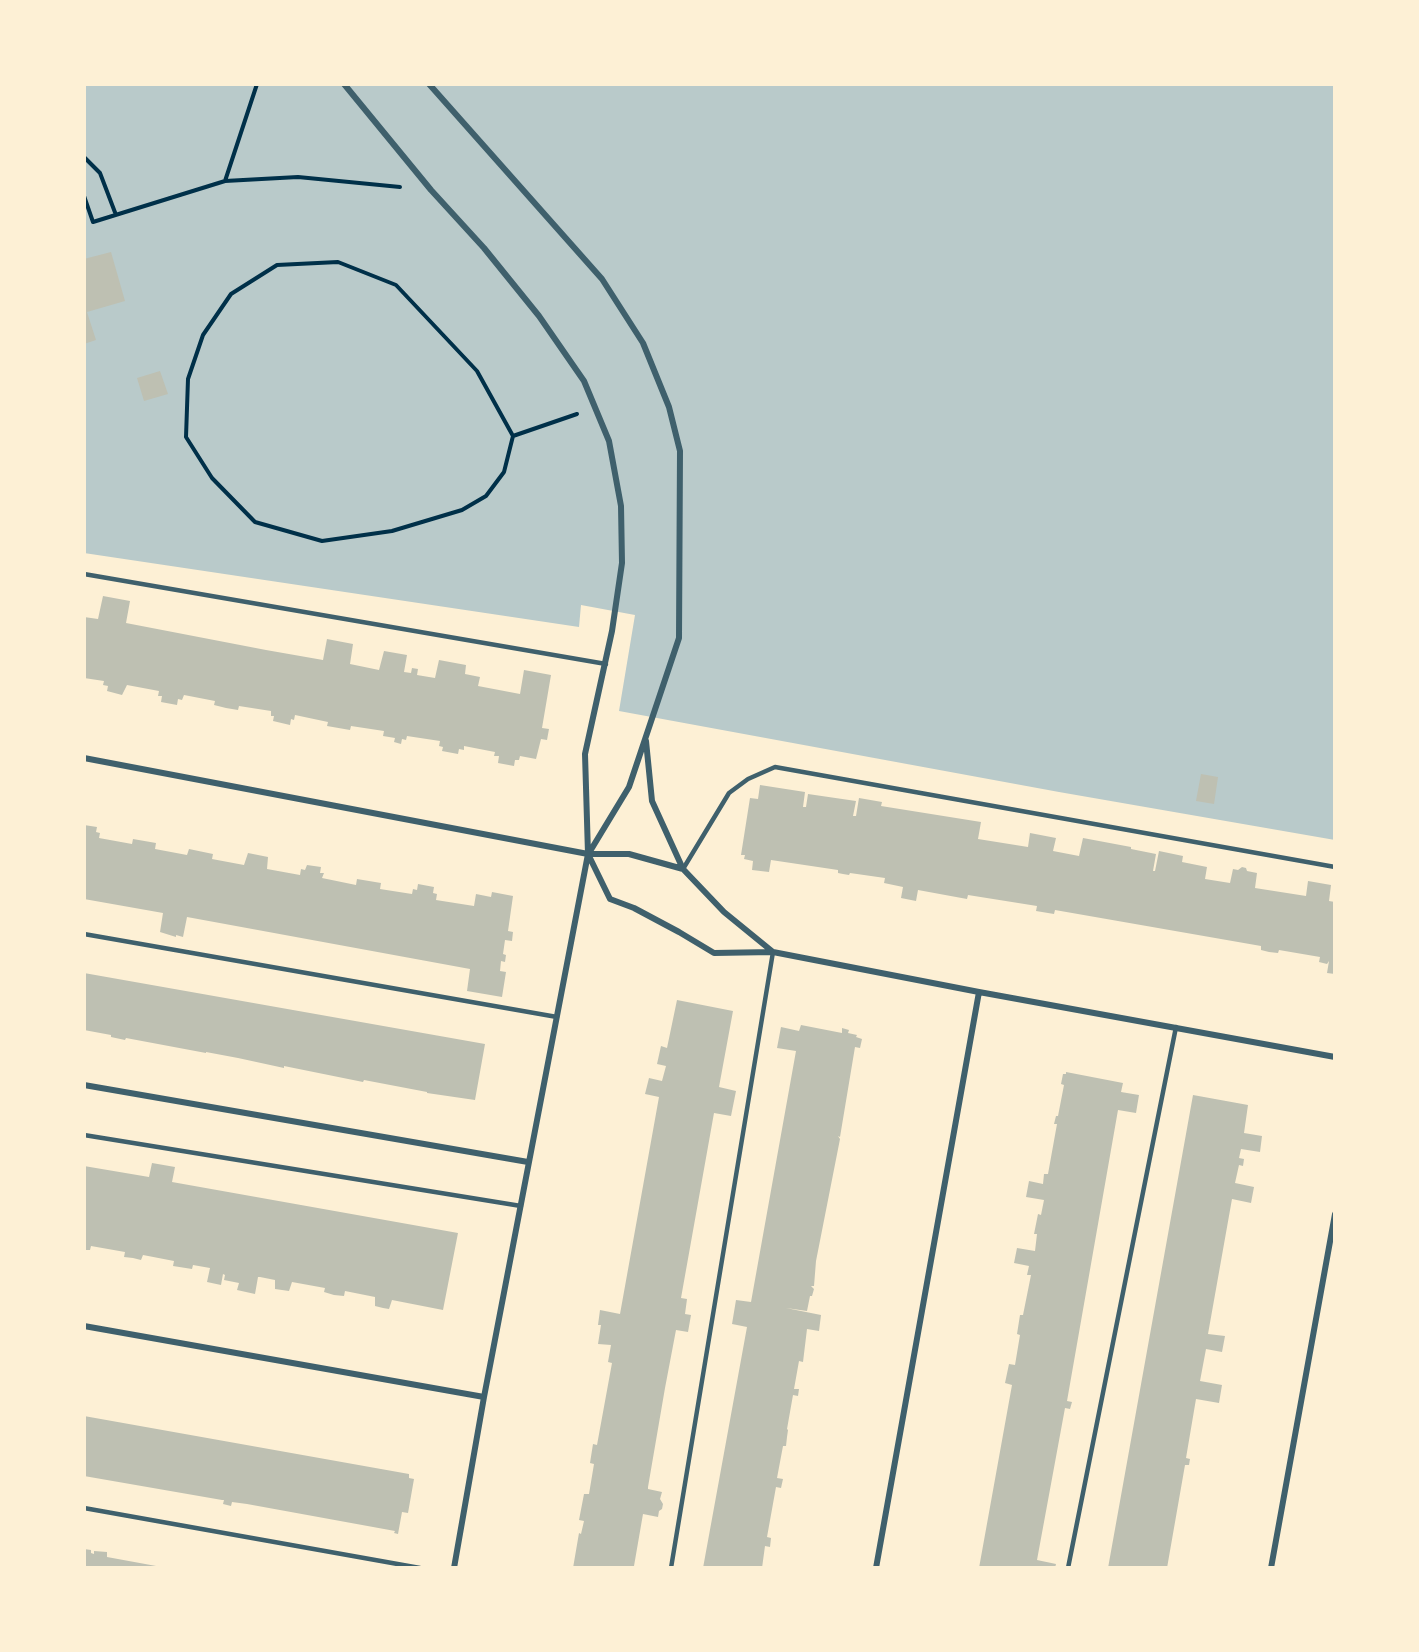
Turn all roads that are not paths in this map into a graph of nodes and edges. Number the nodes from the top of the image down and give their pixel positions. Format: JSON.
{"nodes":[{"id":1,"x":344,"y":84,"type":"edge"},
{"id":2,"x":429,"y":84,"type":"edge"},
{"id":3,"x":84,"y":574,"type":"edge"},
{"id":4,"x":606,"y":664,"type":"junction"},
{"id":5,"x":646,"y":738,"type":"junction"},
{"id":6,"x":84,"y":758,"type":"edge"},
{"id":7,"x":588,"y":854,"type":"junction"},
{"id":8,"x":1335,"y":867,"type":"edge"},
{"id":9,"x":682,"y":869,"type":"junction"},
{"id":10,"x":84,"y":934,"type":"edge"},
{"id":11,"x":773,"y":952,"type":"junction"},
{"id":12,"x":979,"y":992,"type":"junction"},
{"id":13,"x":557,"y":1017,"type":"junction"},
{"id":14,"x":1176,"y":1027,"type":"junction"},
{"id":15,"x":1335,"y":1057,"type":"edge"},
{"id":16,"x":84,"y":1085,"type":"edge"},
{"id":17,"x":84,"y":1135,"type":"edge"},
{"id":18,"x":528,"y":1162,"type":"junction"},
{"id":19,"x":520,"y":1206,"type":"junction"},
{"id":20,"x":1335,"y":1214,"type":"edge"},
{"id":21,"x":84,"y":1326,"type":"edge"},
{"id":22,"x":484,"y":1397,"type":"junction"},
{"id":23,"x":84,"y":1508,"type":"edge"},
{"id":24,"x":420,"y":1568,"type":"edge"},
{"id":25,"x":454,"y":1568,"type":"edge"},
{"id":26,"x":671,"y":1568,"type":"edge"},
{"id":27,"x":876,"y":1568,"type":"edge"},
{"id":28,"x":1068,"y":1568,"type":"edge"},
{"id":29,"x":1271,"y":1568,"type":"edge"}],
"edges":[{"from":1,"to":4,"type":"street"},
{"from":2,"to":5,"type":"street"},
{"from":3,"to":4,"type":"lane"},
{"from":4,"to":7,"type":"street"},
{"from":5,"to":7,"type":"street"},
{"from":5,"to":9,"type":"street"},
{"from":6,"to":7,"type":"street"},
{"from":7,"to":9,"type":"street"},
{"from":7,"to":11,"type":"street"},
{"from":7,"to":13,"type":"street"},
{"from":8,"to":9,"type":"lane"},
{"from":9,"to":11,"type":"street"},
{"from":10,"to":13,"type":"lane"},
{"from":11,"to":12,"type":"street"},
{"from":11,"to":26,"type":"lane"},
{"from":12,"to":14,"type":"street"},
{"from":12,"to":27,"type":"street"},
{"from":13,"to":18,"type":"street"},
{"from":14,"to":15,"type":"street"},
{"from":14,"to":28,"type":"lane"},
{"from":16,"to":18,"type":"street"},
{"from":17,"to":19,"type":"lane"},
{"from":18,"to":19,"type":"street"},
{"from":19,"to":22,"type":"street"},
{"from":20,"to":29,"type":"street"},
{"from":21,"to":22,"type":"street"},
{"from":22,"to":25,"type":"street"},
{"from":23,"to":24,"type":"lane"}]}
